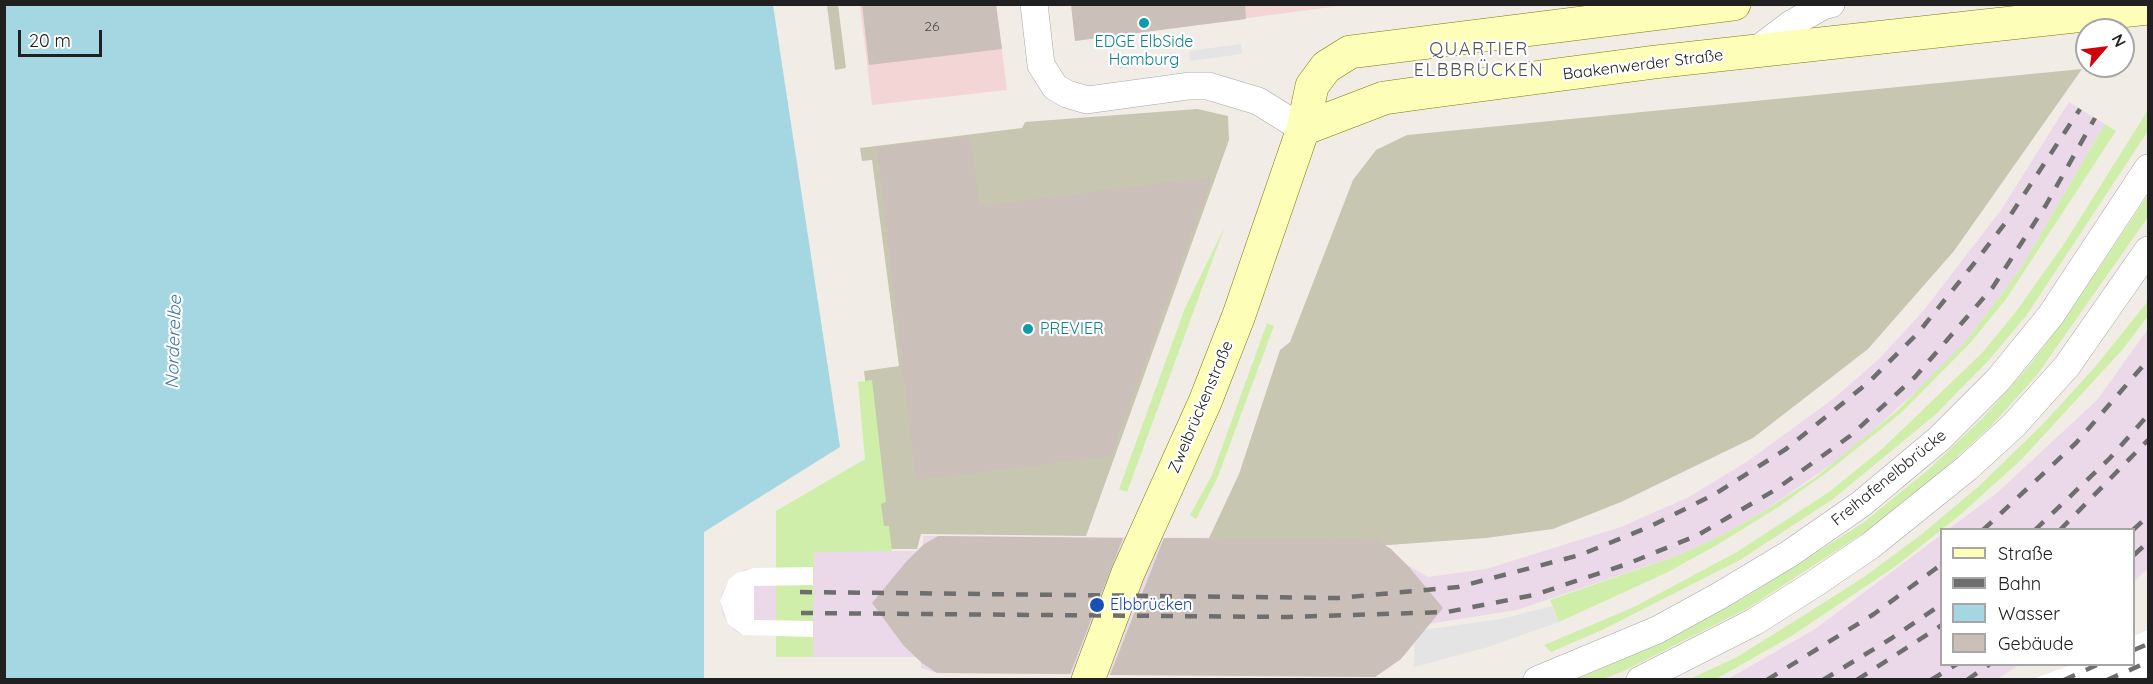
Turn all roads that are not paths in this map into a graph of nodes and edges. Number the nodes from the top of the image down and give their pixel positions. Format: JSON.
{"nodes":[{"id":1,"x":1034,"y":4,"type":"edge"},
{"id":2,"x":1734,"y":4,"type":"edge"},
{"id":3,"x":1831,"y":4,"type":"edge"},
{"id":4,"x":2148,"y":8,"type":"edge"},
{"id":5,"x":1754,"y":52,"type":"junction"},
{"id":6,"x":1303,"y":129,"type":"junction"},
{"id":7,"x":2148,"y":168,"type":"edge"},
{"id":8,"x":2148,"y":250,"type":"edge"},
{"id":9,"x":1088,"y":680,"type":"edge"},
{"id":10,"x":1537,"y":680,"type":"edge"},
{"id":11,"x":1640,"y":680,"type":"edge"}],
"edges":[{"from":1,"to":6,"type":"street"},
{"from":2,"to":6,"type":"main road"},
{"from":3,"to":5,"type":"street"},
{"from":4,"to":5,"type":"main road","name":"Baakenwerder Straße"},
{"from":5,"to":6,"type":"main road","name":"Baakenwerder Straße"},
{"from":6,"to":9,"type":"main road","name":"Zweibrückenstraße"},
{"from":7,"to":10,"type":"street","name":"Freihafenelbbrücke"},
{"from":8,"to":11,"type":"street"}]}
